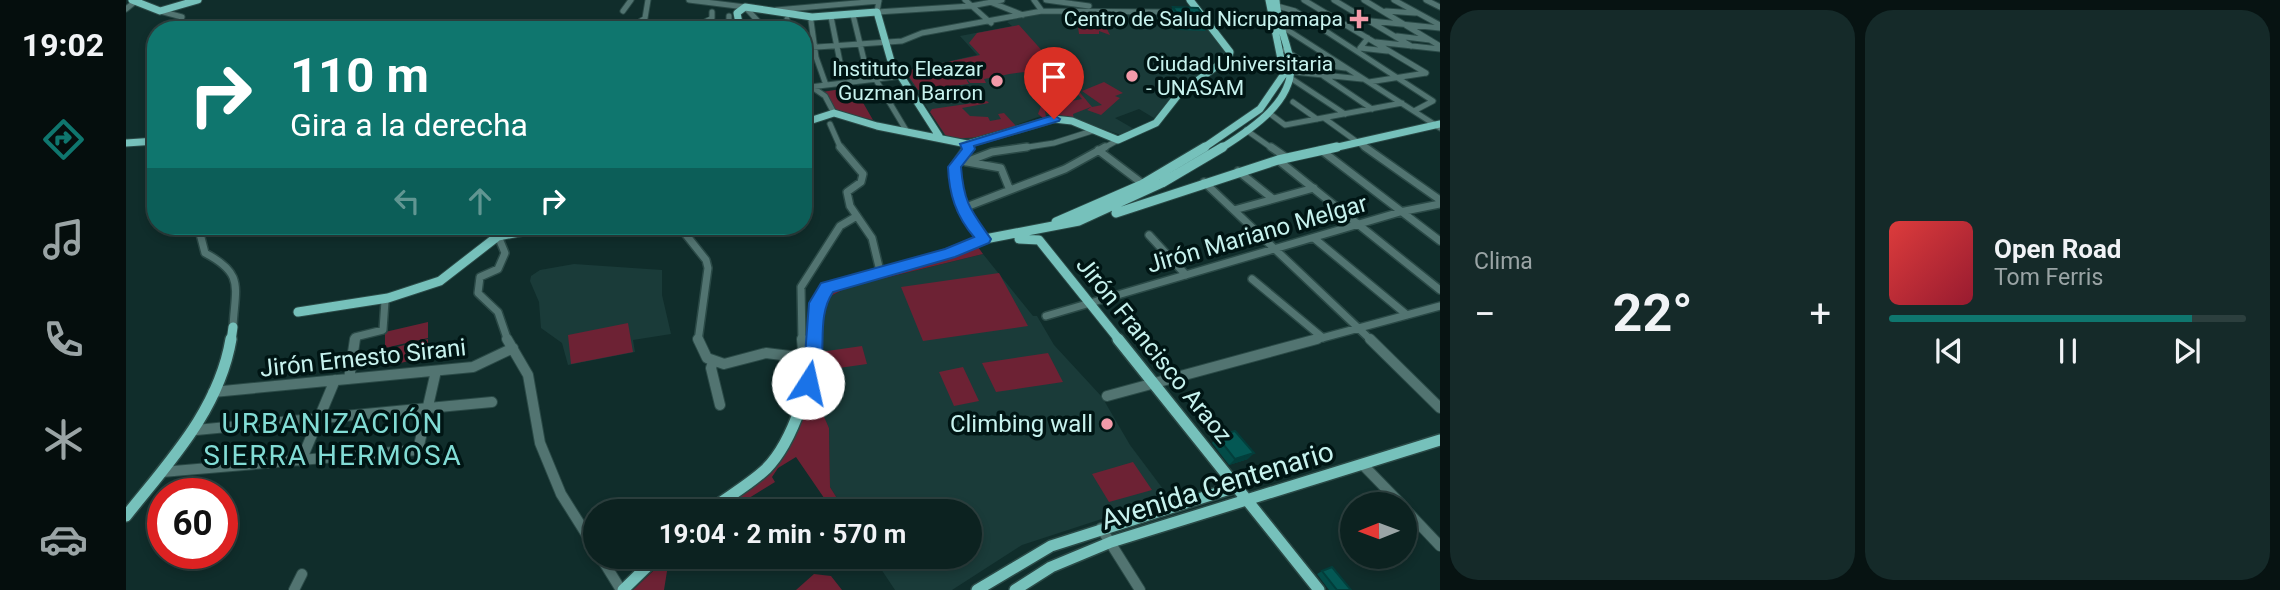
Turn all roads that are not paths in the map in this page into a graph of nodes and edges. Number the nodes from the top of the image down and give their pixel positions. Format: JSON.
{"nodes":[{"id":1,"x":135,"y":0,"type":"edge"},
{"id":2,"x":198,"y":0,"type":"edge"},
{"id":3,"x":631,"y":0,"type":"edge"},
{"id":4,"x":648,"y":0,"type":"edge"},
{"id":5,"x":689,"y":0,"type":"edge"},
{"id":6,"x":772,"y":0,"type":"edge"},
{"id":7,"x":807,"y":0,"type":"edge"},
{"id":8,"x":965,"y":0,"type":"edge"},
{"id":9,"x":1002,"y":0,"type":"edge"},
{"id":10,"x":1034,"y":0,"type":"edge"},
{"id":11,"x":1046,"y":0,"type":"edge"},
{"id":12,"x":1093,"y":0,"type":"edge"},
{"id":13,"x":1190,"y":0,"type":"edge"},
{"id":14,"x":1304,"y":0,"type":"edge"},
{"id":15,"x":1334,"y":0,"type":"edge"},
{"id":16,"x":1364,"y":0,"type":"edge"},
{"id":17,"x":1394,"y":0,"type":"edge"},
{"id":18,"x":1426,"y":0,"type":"edge"},
{"id":19,"x":879,"y":1,"type":"edge"},
{"id":20,"x":985,"y":2,"type":"edge"},
{"id":21,"x":1272,"y":2,"type":"edge"},
{"id":22,"x":971,"y":6,"type":"junction"},
{"id":23,"x":746,"y":7,"type":"junction"},
{"id":24,"x":810,"y":7,"type":"junction"},
{"id":25,"x":1440,"y":7,"type":"edge"},
{"id":26,"x":126,"y":9,"type":"edge"},
{"id":27,"x":775,"y":10,"type":"junction"},
{"id":28,"x":1089,"y":10,"type":"junction"},
{"id":29,"x":1383,"y":10,"type":"junction"},
{"id":30,"x":160,"y":11,"type":"junction"},
{"id":31,"x":623,"y":11,"type":"dead end"},
{"id":32,"x":1042,"y":11,"type":"junction"},
{"id":33,"x":712,"y":12,"type":"dead end"},
{"id":34,"x":877,"y":12,"type":"junction"},
{"id":35,"x":1163,"y":12,"type":"dead end"},
{"id":36,"x":1419,"y":13,"type":"junction"},
{"id":37,"x":853,"y":15,"type":"junction"},
{"id":38,"x":1023,"y":15,"type":"junction"},
{"id":39,"x":729,"y":16,"type":"dead end"},
{"id":40,"x":831,"y":17,"type":"junction"},
{"id":41,"x":811,"y":19,"type":"junction"},
{"id":42,"x":1368,"y":20,"type":"junction"},
{"id":43,"x":180,"y":21,"type":"edge"},
{"id":44,"x":641,"y":21,"type":"edge"},
{"id":45,"x":707,"y":21,"type":"edge"},
{"id":46,"x":728,"y":21,"type":"edge"},
{"id":47,"x":739,"y":21,"type":"edge"},
{"id":48,"x":758,"y":21,"type":"edge"},
{"id":49,"x":1275,"y":22,"type":"junction"},
{"id":50,"x":1342,"y":22,"type":"junction"},
{"id":51,"x":991,"y":23,"type":"junction"},
{"id":52,"x":1408,"y":25,"type":"junction"},
{"id":53,"x":1440,"y":27,"type":"edge"},
{"id":54,"x":1354,"y":30,"type":"junction"},
{"id":55,"x":812,"y":34,"type":"edge"},
{"id":56,"x":1332,"y":35,"type":"junction"},
{"id":57,"x":1394,"y":36,"type":"junction"},
{"id":58,"x":1371,"y":40,"type":"junction"},
{"id":59,"x":1433,"y":40,"type":"junction"},
{"id":60,"x":1341,"y":41,"type":"junction"},
{"id":61,"x":885,"y":42,"type":"junction"},
{"id":62,"x":861,"y":44,"type":"junction"},
{"id":63,"x":836,"y":46,"type":"junction"},
{"id":64,"x":1411,"y":46,"type":"junction"},
{"id":65,"x":813,"y":48,"type":"junction"},
{"id":66,"x":1277,"y":48,"type":"junction"},
{"id":67,"x":1440,"y":48,"type":"edge"},
{"id":68,"x":1287,"y":51,"type":"junction"},
{"id":69,"x":1323,"y":51,"type":"junction"},
{"id":70,"x":1390,"y":51,"type":"junction"},
{"id":71,"x":1310,"y":64,"type":"junction"},
{"id":72,"x":1348,"y":68,"type":"junction"},
{"id":73,"x":1287,"y":73,"type":"junction"},
{"id":74,"x":1324,"y":75,"type":"junction"},
{"id":75,"x":902,"y":76,"type":"junction"},
{"id":76,"x":1401,"y":78,"type":"junction"},
{"id":77,"x":877,"y":80,"type":"junction"},
{"id":78,"x":1367,"y":81,"type":"junction"},
{"id":79,"x":851,"y":82,"type":"junction"},
{"id":80,"x":826,"y":85,"type":"junction"},
{"id":81,"x":812,"y":87,"type":"edge"},
{"id":82,"x":812,"y":88,"type":"edge"},
{"id":83,"x":1293,"y":102,"type":"dead end"},
{"id":84,"x":1402,"y":103,"type":"junction"},
{"id":85,"x":1372,"y":109,"type":"junction"},
{"id":86,"x":1414,"y":111,"type":"junction"},
{"id":87,"x":834,"y":113,"type":"junction"},
{"id":88,"x":1269,"y":113,"type":"junction"},
{"id":89,"x":1345,"y":114,"type":"junction"},
{"id":90,"x":1320,"y":118,"type":"junction"},
{"id":91,"x":812,"y":120,"type":"edge"},
{"id":92,"x":830,"y":124,"type":"dead end"},
{"id":93,"x":1438,"y":126,"type":"edge"},
{"id":94,"x":906,"y":130,"type":"junction"},
{"id":95,"x":1095,"y":130,"type":"junction"},
{"id":96,"x":1246,"y":130,"type":"junction"},
{"id":97,"x":939,"y":136,"type":"junction"},
{"id":98,"x":1118,"y":140,"type":"junction"},
{"id":99,"x":1358,"y":141,"type":"junction"},
{"id":100,"x":147,"y":142,"type":"edge"},
{"id":101,"x":126,"y":143,"type":"edge"},
{"id":102,"x":970,"y":145,"type":"junction"},
{"id":103,"x":1098,"y":150,"type":"junction"},
{"id":104,"x":1321,"y":150,"type":"junction"},
{"id":105,"x":1283,"y":159,"type":"junction"},
{"id":106,"x":960,"y":163,"type":"junction"},
{"id":107,"x":1238,"y":172,"type":"junction"},
{"id":108,"x":1204,"y":182,"type":"junction"},
{"id":109,"x":1147,"y":186,"type":"junction"},
{"id":110,"x":1009,"y":188,"type":"junction"},
{"id":111,"x":1314,"y":188,"type":"junction"},
{"id":112,"x":1273,"y":200,"type":"junction"},
{"id":113,"x":1440,"y":202,"type":"edge"},
{"id":114,"x":961,"y":209,"type":"junction"},
{"id":115,"x":1234,"y":209,"type":"junction"},
{"id":116,"x":1400,"y":212,"type":"junction"},
{"id":117,"x":856,"y":216,"type":"junction"},
{"id":118,"x":1078,"y":221,"type":"junction"},
{"id":119,"x":1360,"y":225,"type":"junction"},
{"id":120,"x":1048,"y":227,"type":"junction"},
{"id":121,"x":200,"y":235,"type":"edge"},
{"id":122,"x":503,"y":235,"type":"edge"},
{"id":123,"x":686,"y":235,"type":"edge"},
{"id":124,"x":1037,"y":235,"type":"junction"},
{"id":125,"x":1149,"y":235,"type":"dead end"},
{"id":126,"x":498,"y":236,"type":"junction"},
{"id":127,"x":983,"y":239,"type":"junction"},
{"id":128,"x":1315,"y":239,"type":"junction"},
{"id":129,"x":1440,"y":242,"type":"edge"},
{"id":130,"x":1277,"y":248,"type":"junction"},
{"id":131,"x":880,"y":271,"type":"junction"},
{"id":132,"x":1186,"y":275,"type":"junction"},
{"id":133,"x":1252,"y":279,"type":"dead end"},
{"id":134,"x":1440,"y":290,"type":"edge"},
{"id":135,"x":388,"y":298,"type":"junction"},
{"id":136,"x":1091,"y":304,"type":"junction"},
{"id":137,"x":1440,"y":306,"type":"edge"},
{"id":138,"x":298,"y":312,"type":"dead end"},
{"id":139,"x":1408,"y":315,"type":"junction"},
{"id":140,"x":1046,"y":316,"type":"dead end"},
{"id":141,"x":233,"y":327,"type":"joint"},
{"id":142,"x":1358,"y":328,"type":"junction"},
{"id":143,"x":1323,"y":338,"type":"junction"},
{"id":144,"x":513,"y":348,"type":"junction"},
{"id":145,"x":806,"y":358,"type":"junction"},
{"id":146,"x":713,"y":362,"type":"junction"},
{"id":147,"x":436,"y":371,"type":"junction"},
{"id":148,"x":349,"y":379,"type":"junction"},
{"id":149,"x":335,"y":380,"type":"junction"},
{"id":150,"x":1154,"y":382,"type":"junction"},
{"id":151,"x":213,"y":392,"type":"junction"},
{"id":152,"x":1107,"y":396,"type":"dead end"},
{"id":153,"x":492,"y":401,"type":"dead end"},
{"id":154,"x":720,"y":405,"type":"dead end"},
{"id":155,"x":800,"y":406,"type":"junction"},
{"id":156,"x":428,"y":408,"type":"junction"},
{"id":157,"x":1440,"y":408,"type":"edge"},
{"id":158,"x":319,"y":418,"type":"junction"},
{"id":159,"x":196,"y":430,"type":"junction"},
{"id":160,"x":1440,"y":440,"type":"edge"},
{"id":161,"x":301,"y":461,"type":"junction"},
{"id":162,"x":1363,"y":465,"type":"junction"},
{"id":163,"x":162,"y":472,"type":"junction"},
{"id":164,"x":1237,"y":487,"type":"junction"},
{"id":165,"x":1389,"y":492,"type":"edge"},
{"id":166,"x":725,"y":499,"type":"edge"},
{"id":167,"x":1249,"y":502,"type":"junction"},
{"id":168,"x":126,"y":516,"type":"edge"},
{"id":169,"x":1418,"y":523,"type":"edge"},
{"id":170,"x":1101,"y":527,"type":"junction"},
{"id":171,"x":583,"y":529,"type":"edge"},
{"id":172,"x":1111,"y":542,"type":"junction"},
{"id":173,"x":1440,"y":546,"type":"edge"},
{"id":174,"x":608,"y":569,"type":"edge"},
{"id":175,"x":644,"y":569,"type":"edge"},
{"id":176,"x":303,"y":573,"type":"dead end"},
{"id":177,"x":293,"y":590,"type":"edge"},
{"id":178,"x":622,"y":590,"type":"edge"},
{"id":179,"x":977,"y":590,"type":"edge"},
{"id":180,"x":1015,"y":590,"type":"edge"},
{"id":181,"x":1140,"y":590,"type":"edge"},
{"id":182,"x":1319,"y":590,"type":"edge"}],
"edges":[{"from":1,"to":26,"type":"street"},
{"from":1,"to":30,"type":"main road"},
{"from":2,"to":30,"type":"main road"},
{"from":3,"to":31,"type":"street"},
{"from":4,"to":44,"type":"street"},
{"from":5,"to":23,"type":"street"},
{"from":6,"to":27,"type":"street"},
{"from":7,"to":24,"type":"street"},
{"from":8,"to":22,"type":"street"},
{"from":9,"to":20,"type":"street"},
{"from":10,"to":32,"type":"street"},
{"from":11,"to":28,"type":"street"},
{"from":12,"to":28,"type":"street"},
{"from":13,"to":98,"type":"main road"},
{"from":14,"to":50,"type":"street"},
{"from":15,"to":42,"type":"street"},
{"from":16,"to":29,"type":"street"},
{"from":17,"to":36,"type":"street"},
{"from":18,"to":25,"type":"street"},
{"from":19,"to":24,"type":"street"},
{"from":19,"to":34,"type":"street"},
{"from":20,"to":22,"type":"street"},
{"from":20,"to":38,"type":"street"},
{"from":21,"to":49,"type":"main road"},
{"from":21,"to":56,"type":"street"},
{"from":22,"to":34,"type":"street"},
{"from":22,"to":51,"type":"street"},
{"from":23,"to":27,"type":"main road"},
{"from":23,"to":47,"type":"main road"},
{"from":23,"to":48,"type":"street"},
{"from":24,"to":27,"type":"street"},
{"from":24,"to":41,"type":"street"},
{"from":27,"to":41,"type":"main road"},
{"from":28,"to":32,"type":"street"},
{"from":28,"to":35,"type":"street"},
{"from":29,"to":36,"type":"street"},
{"from":29,"to":52,"type":"street"},
{"from":30,"to":43,"type":"street"},
{"from":32,"to":38,"type":"street"},
{"from":33,"to":45,"type":"street"},
{"from":34,"to":37,"type":"main road"},
{"from":34,"to":61,"type":"main road"},
{"from":36,"to":53,"type":"street"},
{"from":37,"to":40,"type":"main road"},
{"from":37,"to":62,"type":"street"},
{"from":38,"to":51,"type":"street"},
{"from":39,"to":46,"type":"street"},
{"from":40,"to":41,"type":"main road"},
{"from":40,"to":63,"type":"street"},
{"from":42,"to":52,"type":"street"},
{"from":42,"to":57,"type":"street"},
{"from":49,"to":66,"type":"main road"},
{"from":49,"to":68,"type":"main road"},
{"from":49,"to":69,"type":"street"},
{"from":50,"to":54,"type":"street"},
{"from":50,"to":56,"type":"street"},
{"from":51,"to":61,"type":"street"},
{"from":52,"to":53,"type":"street"},
{"from":52,"to":59,"type":"street"},
{"from":54,"to":58,"type":"street"},
{"from":54,"to":60,"type":"street"},
{"from":55,"to":65,"type":"street"},
{"from":56,"to":60,"type":"street"},
{"from":56,"to":69,"type":"street"},
{"from":57,"to":59,"type":"street"},
{"from":57,"to":64,"type":"street"},
{"from":58,"to":64,"type":"street"},
{"from":58,"to":70,"type":"street"},
{"from":58,"to":70,"type":"street"},
{"from":59,"to":67,"type":"street"},
{"from":60,"to":76,"type":"street"},
{"from":61,"to":62,"type":"street"},
{"from":61,"to":75,"type":"main road"},
{"from":62,"to":63,"type":"street"},
{"from":62,"to":77,"type":"street"},
{"from":63,"to":65,"type":"street"},
{"from":63,"to":79,"type":"street"},
{"from":64,"to":67,"type":"street"},
{"from":65,"to":80,"type":"street"},
{"from":66,"to":68,"type":"street"},
{"from":66,"to":73,"type":"main road"},
{"from":68,"to":71,"type":"street"},
{"from":68,"to":73,"type":"main road"},
{"from":69,"to":71,"type":"street"},
{"from":69,"to":72,"type":"street"},
{"from":70,"to":76,"type":"street"},
{"from":71,"to":72,"type":"street"},
{"from":71,"to":74,"type":"street"},
{"from":72,"to":78,"type":"street"},
{"from":73,"to":74,"type":"street"},
{"from":73,"to":88,"type":"main road"},
{"from":73,"to":89,"type":"street"},
{"from":73,"to":109,"type":"main road"},
{"from":74,"to":78,"type":"street"},
{"from":74,"to":85,"type":"street"},
{"from":75,"to":77,"type":"street"},
{"from":75,"to":97,"type":"main road"},
{"from":76,"to":78,"type":"street"},
{"from":76,"to":86,"type":"street"},
{"from":77,"to":79,"type":"street"},
{"from":77,"to":94,"type":"street"},
{"from":78,"to":84,"type":"street"},
{"from":79,"to":80,"type":"street"},
{"from":80,"to":81,"type":"street"},
{"from":82,"to":87,"type":"street"},
{"from":83,"to":90,"type":"street"},
{"from":84,"to":85,"type":"street"},
{"from":84,"to":86,"type":"street"},
{"from":85,"to":89,"type":"street"},
{"from":86,"to":93,"type":"street"},
{"from":87,"to":91,"type":"main road"},
{"from":87,"to":94,"type":"main road"},
{"from":88,"to":90,"type":"street"},
{"from":88,"to":96,"type":"main road"},
{"from":89,"to":90,"type":"street"},
{"from":90,"to":99,"type":"street"},
{"from":92,"to":117,"type":"street"},
{"from":93,"to":99,"type":"main road"},
{"from":94,"to":97,"type":"main road"},
{"from":95,"to":98,"type":"main road"},
{"from":95,"to":102,"type":"main road"},
{"from":95,"to":106,"type":"street"},
{"from":96,"to":105,"type":"street"},
{"from":96,"to":109,"type":"main road"},
{"from":97,"to":102,"type":"main road"},
{"from":98,"to":103,"type":"street"},
{"from":99,"to":104,"type":"main road"},
{"from":99,"to":113,"type":"street"},
{"from":100,"to":101,"type":"main road"},
{"from":102,"to":106,"type":"main road"},
{"from":103,"to":109,"type":"street"},
{"from":103,"to":110,"type":"street"},
{"from":104,"to":105,"type":"main road"},
{"from":104,"to":116,"type":"street"},
{"from":105,"to":107,"type":"main road"},
{"from":105,"to":111,"type":"street"},
{"from":106,"to":110,"type":"street"},
{"from":106,"to":114,"type":"main road"},
{"from":107,"to":108,"type":"main road"},
{"from":107,"to":112,"type":"street"},
{"from":108,"to":115,"type":"street"},
{"from":108,"to":118,"type":"main road"},
{"from":109,"to":118,"type":"main road"},
{"from":109,"to":120,"type":"main road"},
{"from":110,"to":114,"type":"street"},
{"from":111,"to":112,"type":"street"},
{"from":111,"to":119,"type":"street"},
{"from":112,"to":115,"type":"street"},
{"from":113,"to":116,"type":"street","name":"Jirón Mariano Melgar"},
{"from":114,"to":127,"type":"main road"},
{"from":115,"to":130,"type":"street"},
{"from":116,"to":119,"type":"street","name":"Jirón Mariano Melgar"},
{"from":116,"to":129,"type":"street"},
{"from":117,"to":131,"type":"street"},
{"from":117,"to":145,"type":"street"},
{"from":118,"to":120,"type":"main road"},
{"from":119,"to":128,"type":"street","name":"Jirón Mariano Melgar"},
{"from":119,"to":134,"type":"street"},
{"from":120,"to":124,"type":"main road"},
{"from":121,"to":141,"type":"street"},
{"from":122,"to":126,"type":"main road"},
{"from":123,"to":146,"type":"street"},
{"from":124,"to":127,"type":"main road"},
{"from":124,"to":136,"type":"main road","name":"Jirón Francisco Araoz"},
{"from":125,"to":132,"type":"street"},
{"from":126,"to":135,"type":"main road"},
{"from":126,"to":144,"type":"street"},
{"from":127,"to":131,"type":"main road"},
{"from":128,"to":130,"type":"street","name":"Jirón Mariano Melgar"},
{"from":128,"to":139,"type":"street"},
{"from":130,"to":132,"type":"street","name":"Jirón Mariano Melgar"},
{"from":130,"to":142,"type":"street"},
{"from":131,"to":155,"type":"main road"},
{"from":132,"to":136,"type":"street","name":"Jirón Mariano Melgar"},
{"from":133,"to":143,"type":"street"},
{"from":135,"to":138,"type":"main road"},
{"from":135,"to":148,"type":"street"},
{"from":136,"to":140,"type":"street","name":"Jirón Mariano Melgar"},
{"from":136,"to":150,"type":"main road","name":"Jirón Francisco Araoz"},
{"from":137,"to":139,"type":"street"},
{"from":139,"to":142,"type":"street"},
{"from":141,"to":151,"type":"main road"},
{"from":142,"to":143,"type":"street"},
{"from":142,"to":157,"type":"street"},
{"from":143,"to":150,"type":"street"},
{"from":144,"to":147,"type":"street","name":"Jirón Ernesto Sirani"},
{"from":144,"to":171,"type":"street"},
{"from":145,"to":146,"type":"street"},
{"from":145,"to":155,"type":"street"},
{"from":146,"to":154,"type":"street"},
{"from":147,"to":148,"type":"street","name":"Jirón Ernesto Sirani"},
{"from":147,"to":156,"type":"street"},
{"from":148,"to":149,"type":"street","name":"Jirón Ernesto Sirani"},
{"from":149,"to":151,"type":"street","name":"Jirón Ernesto Sirani"},
{"from":149,"to":158,"type":"street"},
{"from":150,"to":152,"type":"street"},
{"from":150,"to":164,"type":"main road","name":"Jirón Francisco Araoz"},
{"from":151,"to":159,"type":"main road"},
{"from":153,"to":156,"type":"street"},
{"from":155,"to":166,"type":"main road"},
{"from":156,"to":158,"type":"street"},
{"from":156,"to":161,"type":"street"},
{"from":158,"to":159,"type":"street"},
{"from":158,"to":161,"type":"street"},
{"from":159,"to":163,"type":"main road"},
{"from":160,"to":162,"type":"main road","name":"Avenida Centenario"},
{"from":161,"to":163,"type":"street"},
{"from":162,"to":165,"type":"street"},
{"from":162,"to":167,"type":"main road","name":"Avenida Centenario"},
{"from":163,"to":168,"type":"main road"},
{"from":164,"to":167,"type":"main road","name":"Jirón Francisco Araoz"},
{"from":164,"to":170,"type":"main road","name":"Avenida Centenario"},
{"from":167,"to":172,"type":"main road","name":"Avenida Centenario"},
{"from":167,"to":182,"type":"main road","name":"Jirón Francisco Araoz"},
{"from":169,"to":173,"type":"street"},
{"from":170,"to":172,"type":"street"},
{"from":170,"to":179,"type":"main road","name":"Avenida Centenario"},
{"from":172,"to":180,"type":"main road","name":"Avenida Centenario"},
{"from":172,"to":181,"type":"street"},
{"from":174,"to":178,"type":"street"},
{"from":175,"to":178,"type":"main road"},
{"from":176,"to":177,"type":"street"}]}
